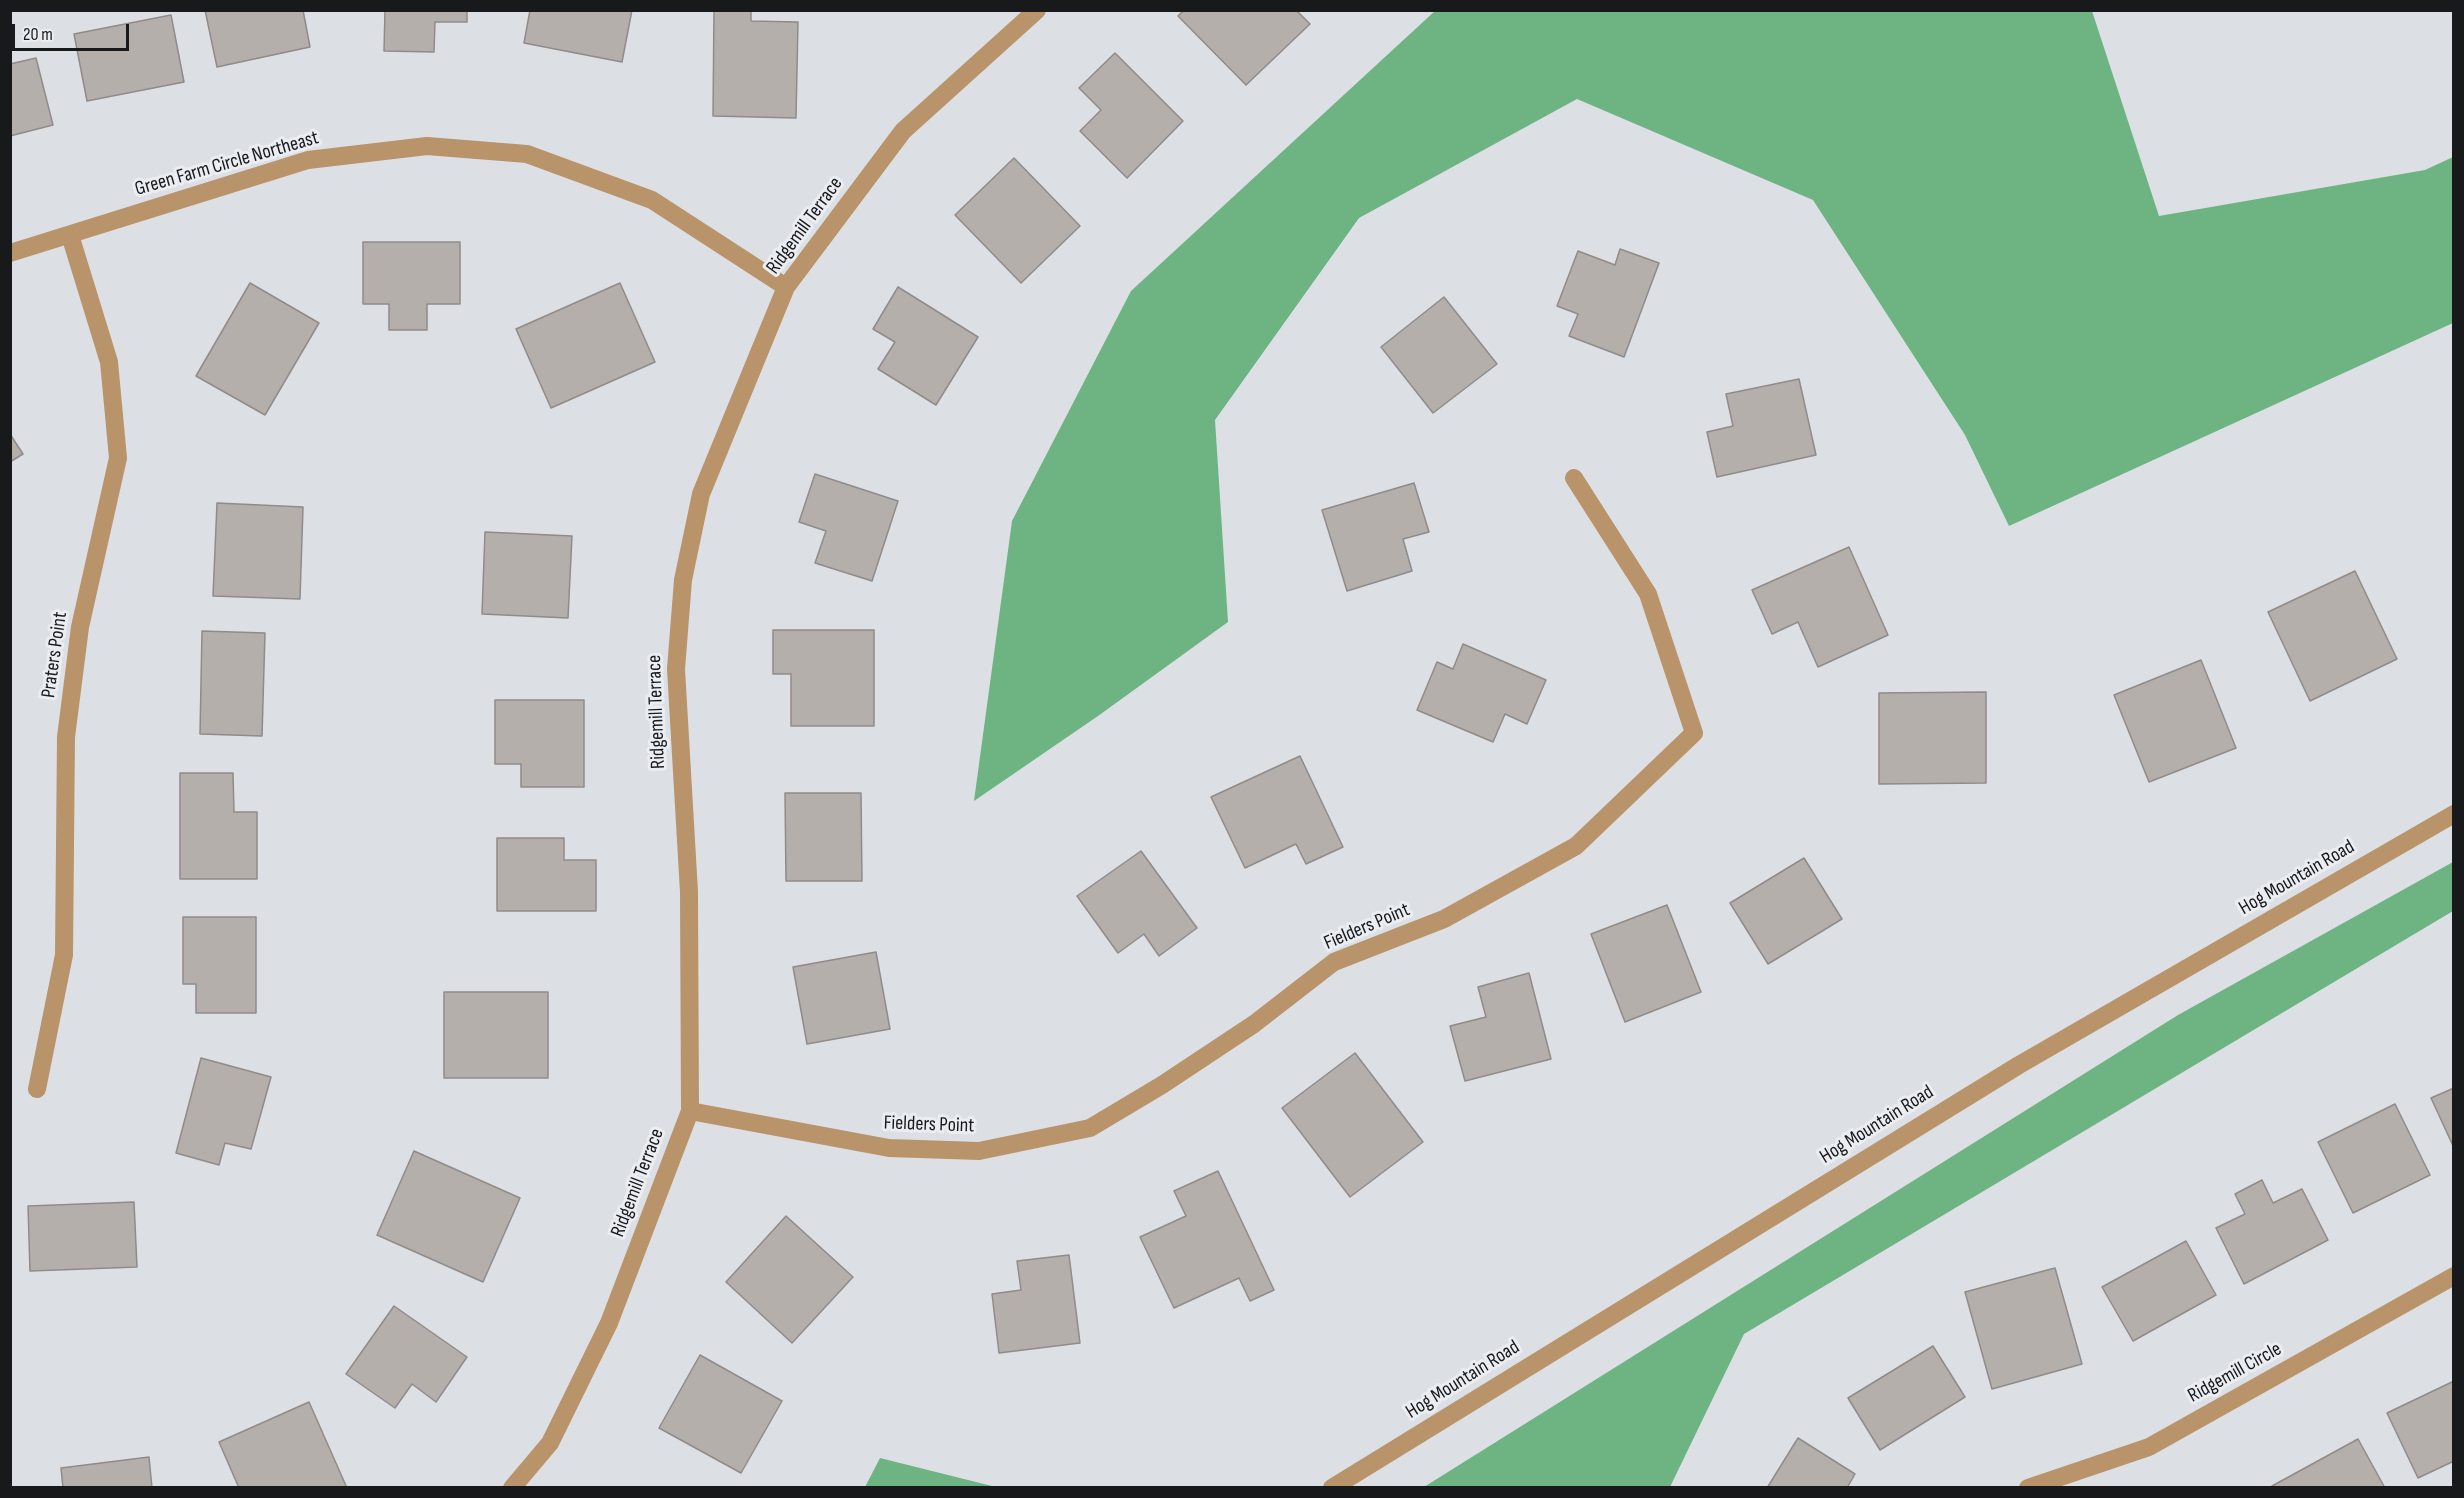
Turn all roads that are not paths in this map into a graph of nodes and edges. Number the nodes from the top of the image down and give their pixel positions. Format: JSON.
{"nodes":[{"id":1,"x":1037,"y":10,"type":"edge"},
{"id":2,"x":70,"y":234,"type":"junction"},
{"id":3,"x":10,"y":254,"type":"edge"},
{"id":4,"x":786,"y":287,"type":"junction"},
{"id":5,"x":1574,"y":478,"type":"dead end"},
{"id":6,"x":2454,"y":814,"type":"edge"},
{"id":7,"x":37,"y":1089,"type":"dead end"},
{"id":8,"x":690,"y":1111,"type":"junction"},
{"id":9,"x":2454,"y":1276,"type":"edge"},
{"id":10,"x":512,"y":1488,"type":"edge"},
{"id":11,"x":1332,"y":1488,"type":"edge"},
{"id":12,"x":2028,"y":1488,"type":"edge"}],
"edges":[{"from":1,"to":4,"type":"street","name":"Ridgemill Terrace"},
{"from":2,"to":3,"type":"street","name":"Green Farm Circle Northeast"},
{"from":2,"to":4,"type":"street","name":"Green Farm Circle Northeast"},
{"from":2,"to":7,"type":"street","name":"Praters Point"},
{"from":4,"to":8,"type":"street","name":"Ridgemill Terrace"},
{"from":5,"to":8,"type":"street","name":"Fielders Point"},
{"from":6,"to":11,"type":"street","name":"Hog Mountain Road"},
{"from":8,"to":10,"type":"street","name":"Ridgemill Terrace"},
{"from":9,"to":12,"type":"street","name":"Ridgemill Circle"}]}
